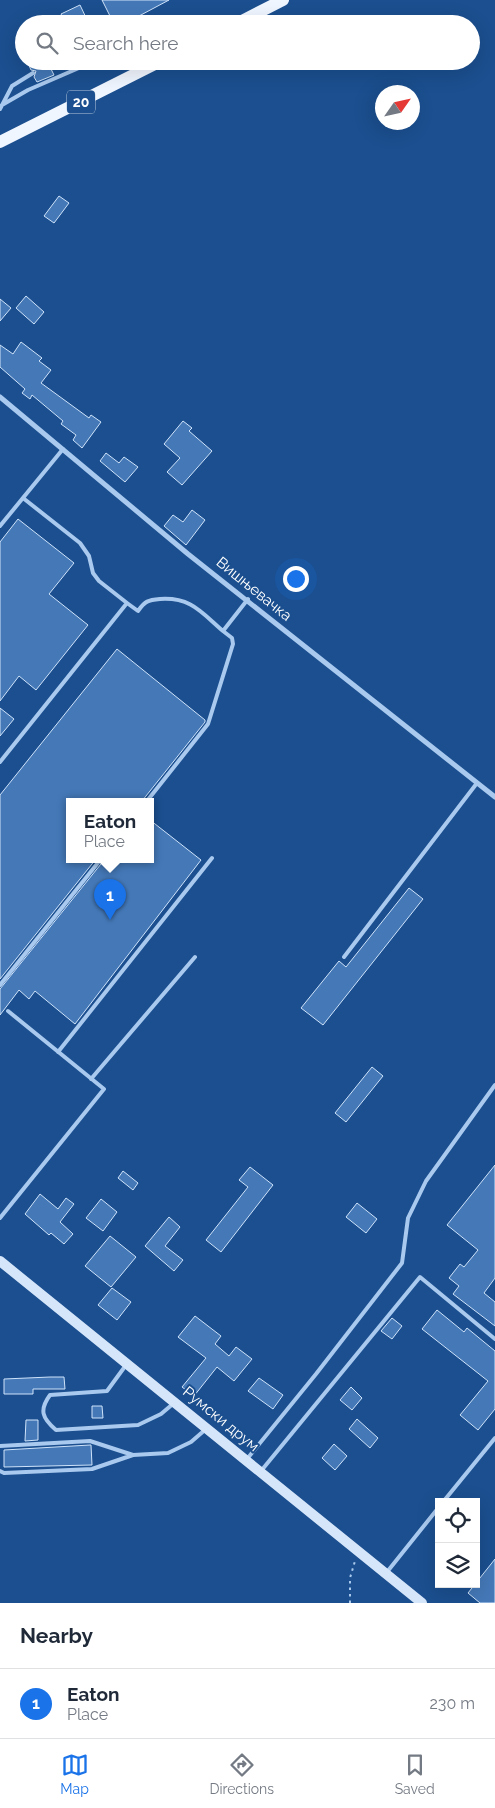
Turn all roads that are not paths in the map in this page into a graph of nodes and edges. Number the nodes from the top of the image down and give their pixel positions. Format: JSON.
{"nodes":[{"id":1,"x":283,"y":0,"type":"edge"},
{"id":2,"x":254,"y":15,"type":"edge"},
{"id":3,"x":74,"y":70,"type":"edge"},
{"id":4,"x":135,"y":70,"type":"edge"},
{"id":5,"x":144,"y":70,"type":"edge"},
{"id":6,"x":33,"y":73,"type":"dead end"},
{"id":7,"x":138,"y":73,"type":"junction"},
{"id":8,"x":1,"y":107,"type":"edge"},
{"id":9,"x":0,"y":142,"type":"edge"},
{"id":10,"x":0,"y":397,"type":"edge"},
{"id":11,"x":63,"y":449,"type":"junction"},
{"id":12,"x":24,"y":498,"type":"junction"},
{"id":13,"x":0,"y":526,"type":"edge"},
{"id":14,"x":248,"y":599,"type":"junction"},
{"id":15,"x":127,"y":603,"type":"junction"},
{"id":16,"x":224,"y":631,"type":"junction"},
{"id":17,"x":0,"y":762,"type":"edge"},
{"id":18,"x":477,"y":783,"type":"junction"},
{"id":19,"x":495,"y":797,"type":"edge"},
{"id":20,"x":149,"y":798,"type":"edge"},
{"id":21,"x":212,"y":858,"type":"dead end"},
{"id":22,"x":98,"y":863,"type":"edge"},
{"id":23,"x":195,"y":957,"type":"dead end"},
{"id":24,"x":344,"y":957,"type":"dead end"},
{"id":25,"x":0,"y":985,"type":"edge"},
{"id":26,"x":8,"y":1011,"type":"dead end"},
{"id":27,"x":58,"y":1052,"type":"junction"},
{"id":28,"x":91,"y":1079,"type":"junction"},
{"id":29,"x":495,"y":1085,"type":"edge"},
{"id":30,"x":0,"y":1218,"type":"edge"},
{"id":31,"x":0,"y":1260,"type":"edge"},
{"id":32,"x":495,"y":1339,"type":"edge"},
{"id":33,"x":127,"y":1364,"type":"junction"},
{"id":34,"x":175,"y":1402,"type":"junction"},
{"id":35,"x":208,"y":1428,"type":"junction"},
{"id":36,"x":495,"y":1438,"type":"edge"},
{"id":37,"x":0,"y":1446,"type":"edge"},
{"id":38,"x":133,"y":1455,"type":"junction"},
{"id":39,"x":246,"y":1459,"type":"junction"},
{"id":40,"x":0,"y":1471,"type":"edge"},
{"id":41,"x":261,"y":1471,"type":"junction"},
{"id":42,"x":446,"y":1498,"type":"edge"},
{"id":43,"x":435,"y":1512,"type":"edge"},
{"id":44,"x":385,"y":1574,"type":"junction"},
{"id":45,"x":422,"y":1603,"type":"edge"}],
"edges":[{"from":1,"to":2,"type":"main road"},
{"from":3,"to":8,"type":"lane"},
{"from":4,"to":7,"type":"lane"},
{"from":5,"to":7,"type":"main road","number":"20"},
{"from":6,"to":8,"type":"lane"},
{"from":7,"to":9,"type":"main road","number":"20"},
{"from":10,"to":11,"type":"street","name":"Вишњевачка"},
{"from":11,"to":12,"type":"lane"},
{"from":11,"to":14,"type":"street","name":"Вишњевачка"},
{"from":12,"to":13,"type":"lane"},
{"from":12,"to":15,"type":"lane"},
{"from":14,"to":16,"type":"lane"},
{"from":14,"to":18,"type":"street","name":"Вишњевачка"},
{"from":15,"to":16,"type":"lane"},
{"from":15,"to":17,"type":"lane"},
{"from":16,"to":20,"type":"lane"},
{"from":18,"to":19,"type":"street","name":"Вишњевачка"},
{"from":18,"to":24,"type":"lane"},
{"from":21,"to":27,"type":"lane"},
{"from":22,"to":25,"type":"lane"},
{"from":23,"to":28,"type":"lane"},
{"from":26,"to":27,"type":"lane"},
{"from":27,"to":28,"type":"lane"},
{"from":28,"to":30,"type":"lane"},
{"from":29,"to":39,"type":"lane"},
{"from":31,"to":33,"type":"main road","name":"Румски друм"},
{"from":32,"to":41,"type":"lane"},
{"from":33,"to":34,"type":"main road","name":"Румски друм"},
{"from":33,"to":34,"type":"lane"},
{"from":34,"to":35,"type":"main road","name":"Румски друм"},
{"from":35,"to":38,"type":"lane"},
{"from":35,"to":39,"type":"main road","name":"Румски друм"},
{"from":36,"to":42,"type":"lane"},
{"from":37,"to":38,"type":"lane"},
{"from":38,"to":40,"type":"lane"},
{"from":39,"to":41,"type":"main road","name":"Румски друм"},
{"from":41,"to":44,"type":"main road","name":"Румски друм"},
{"from":43,"to":44,"type":"lane"},
{"from":44,"to":45,"type":"main road","name":"Румски друм"}]}
